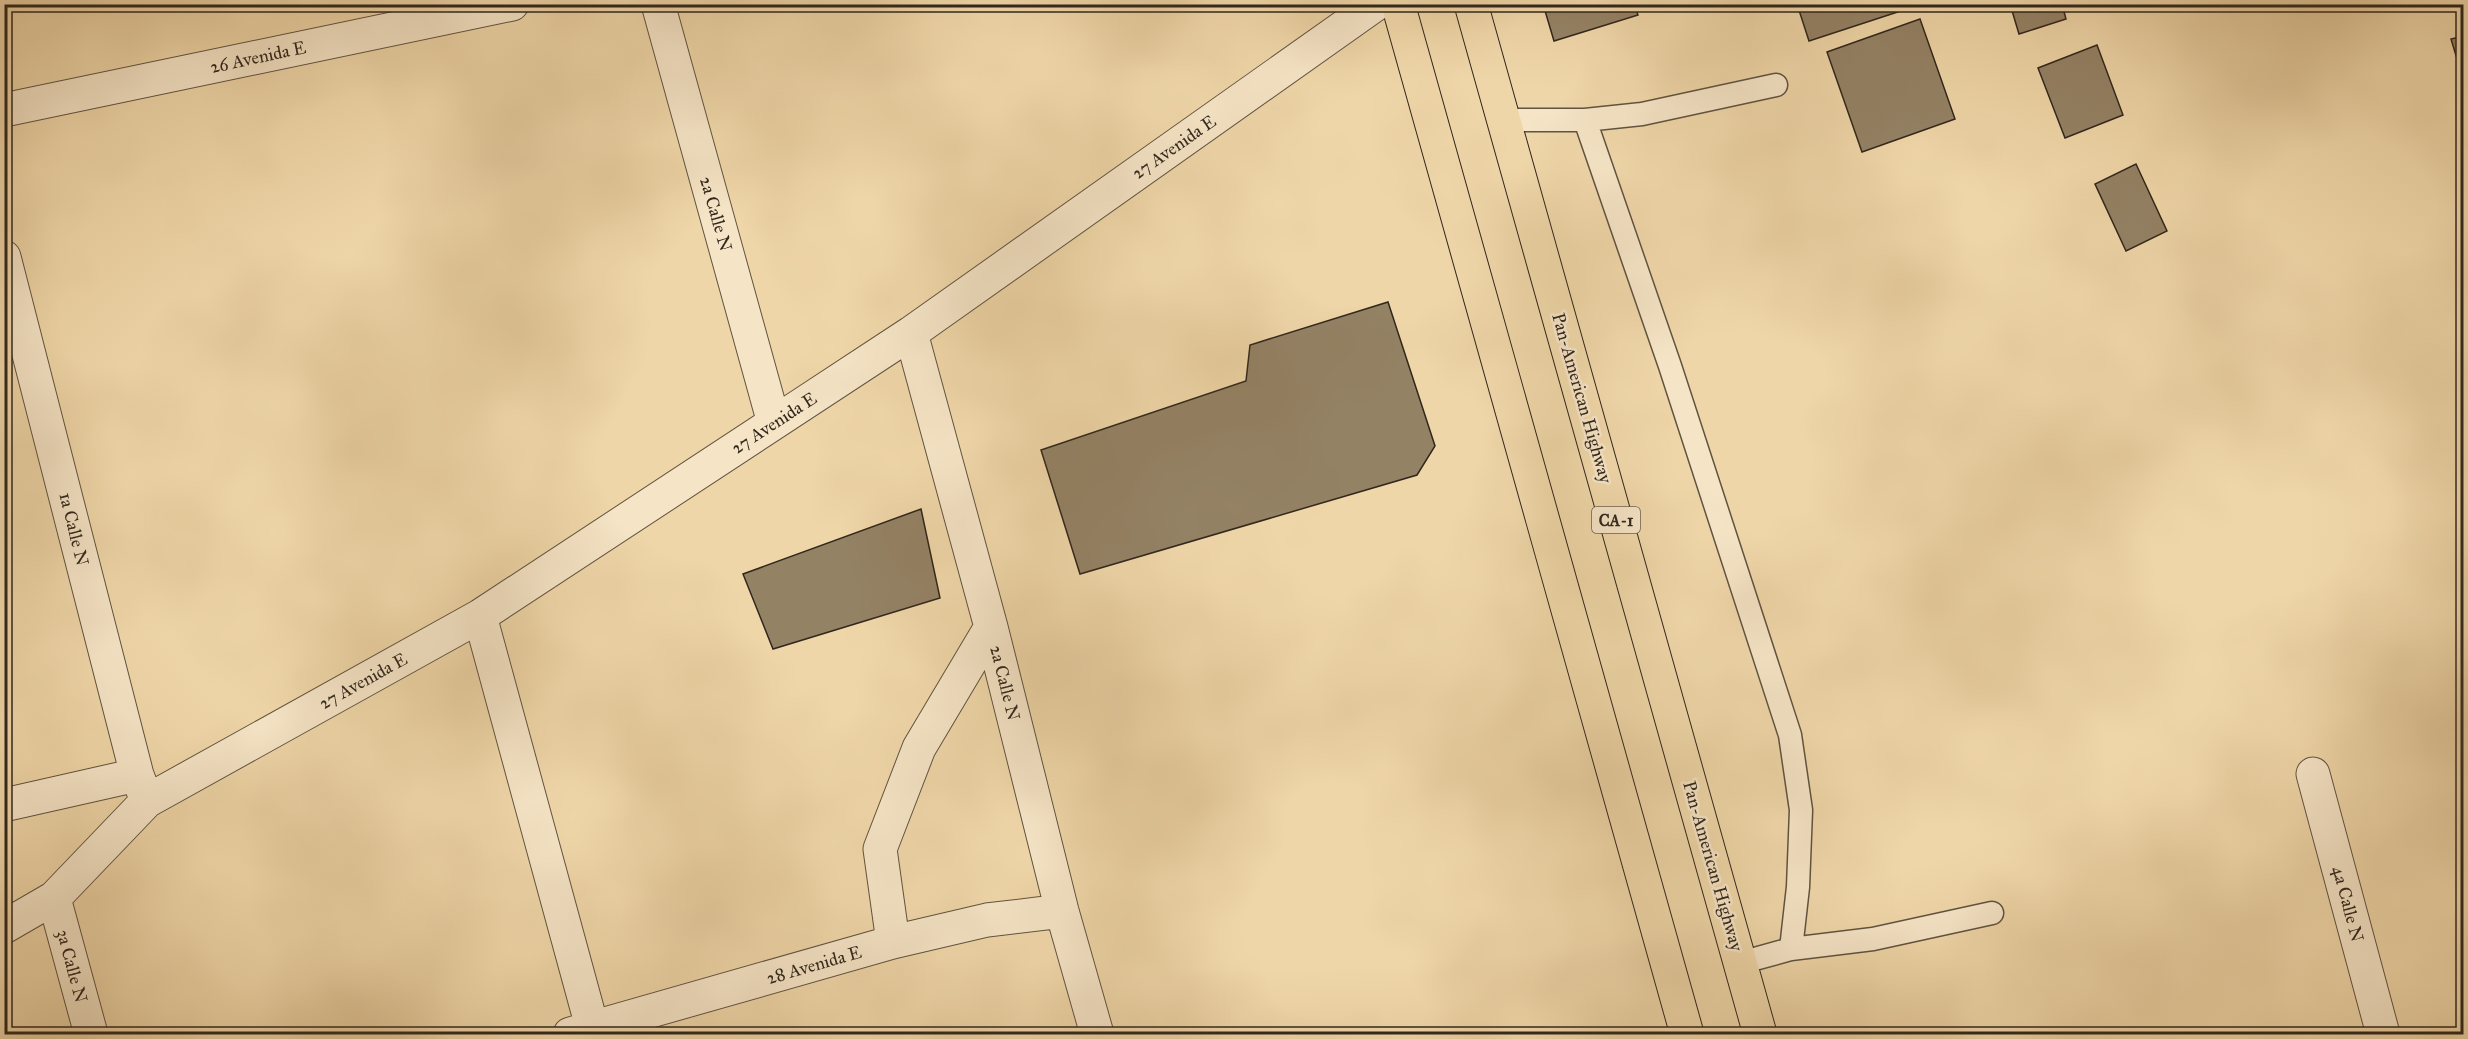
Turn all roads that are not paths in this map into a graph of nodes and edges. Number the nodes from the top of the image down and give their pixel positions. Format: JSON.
{"nodes":[{"id":1,"x":513,"y":4,"type":"edge"},
{"id":2,"x":658,"y":4,"type":"edge"},
{"id":3,"x":1376,"y":4,"type":"edge"},
{"id":4,"x":1398,"y":4,"type":"edge"},
{"id":5,"x":1472,"y":4,"type":"edge"},
{"id":6,"x":1776,"y":86,"type":"dead end"},
{"id":7,"x":4,"y":110,"type":"edge"},
{"id":8,"x":1504,"y":120,"type":"junction"},
{"id":9,"x":1585,"y":120,"type":"junction"},
{"id":10,"x":4,"y":256,"type":"edge"},
{"id":11,"x":911,"y":333,"type":"junction"},
{"id":12,"x":774,"y":423,"type":"junction"},
{"id":13,"x":480,"y":616,"type":"junction"},
{"id":14,"x":991,"y":627,"type":"junction"},
{"id":15,"x":2313,"y":774,"type":"dead end"},
{"id":16,"x":142,"y":788,"type":"junction"},
{"id":17,"x":4,"y":805,"type":"edge"},
{"id":18,"x":54,"y":898,"type":"junction"},
{"id":19,"x":1062,"y":911,"type":"junction"},
{"id":20,"x":1992,"y":912,"type":"dead end"},
{"id":21,"x":4,"y":927,"type":"edge"},
{"id":22,"x":893,"y":942,"type":"junction"},
{"id":23,"x":1791,"y":949,"type":"junction"},
{"id":24,"x":1740,"y":963,"type":"junction"},
{"id":25,"x":585,"y":1032,"type":"edge"},
{"id":26,"x":90,"y":1035,"type":"edge"},
{"id":27,"x":1096,"y":1035,"type":"edge"},
{"id":28,"x":1687,"y":1035,"type":"edge"},
{"id":29,"x":1760,"y":1035,"type":"edge"},
{"id":30,"x":2383,"y":1035,"type":"edge"}],
"edges":[{"from":1,"to":7,"type":"street","name":"26 Avenida E"},
{"from":2,"to":12,"type":"street","name":"2a Calle N"},
{"from":3,"to":11,"type":"street","name":"27 Avenida E"},
{"from":4,"to":28,"type":"highway"},
{"from":5,"to":8,"type":"highway","name":"Pan-American Highway","number":"CA-1"},
{"from":6,"to":9,"type":"lane"},
{"from":8,"to":9,"type":"lane"},
{"from":8,"to":24,"type":"highway","name":"Pan-American Highway","number":"CA-1"},
{"from":9,"to":23,"type":"lane"},
{"from":10,"to":16,"type":"street","name":"1a Calle N"},
{"from":11,"to":12,"type":"street","name":"27 Avenida E"},
{"from":11,"to":14,"type":"street","name":"2a Calle N"},
{"from":12,"to":13,"type":"street","name":"27 Avenida E"},
{"from":13,"to":16,"type":"street","name":"27 Avenida E"},
{"from":13,"to":25,"type":"street"},
{"from":14,"to":19,"type":"street","name":"2a Calle N"},
{"from":14,"to":22,"type":"street"},
{"from":15,"to":30,"type":"street","name":"4a Calle N"},
{"from":16,"to":17,"type":"street","name":"27 Avenida E"},
{"from":16,"to":18,"type":"street"},
{"from":18,"to":21,"type":"street"},
{"from":18,"to":26,"type":"street","name":"3a Calle N"},
{"from":19,"to":22,"type":"street","name":"28 Avenida E"},
{"from":19,"to":27,"type":"street","name":"2a Calle N"},
{"from":20,"to":23,"type":"lane"},
{"from":22,"to":25,"type":"street","name":"28 Avenida E"},
{"from":23,"to":24,"type":"lane"},
{"from":24,"to":29,"type":"highway","name":"Pan-American Highway","number":"CA-1"}]}
